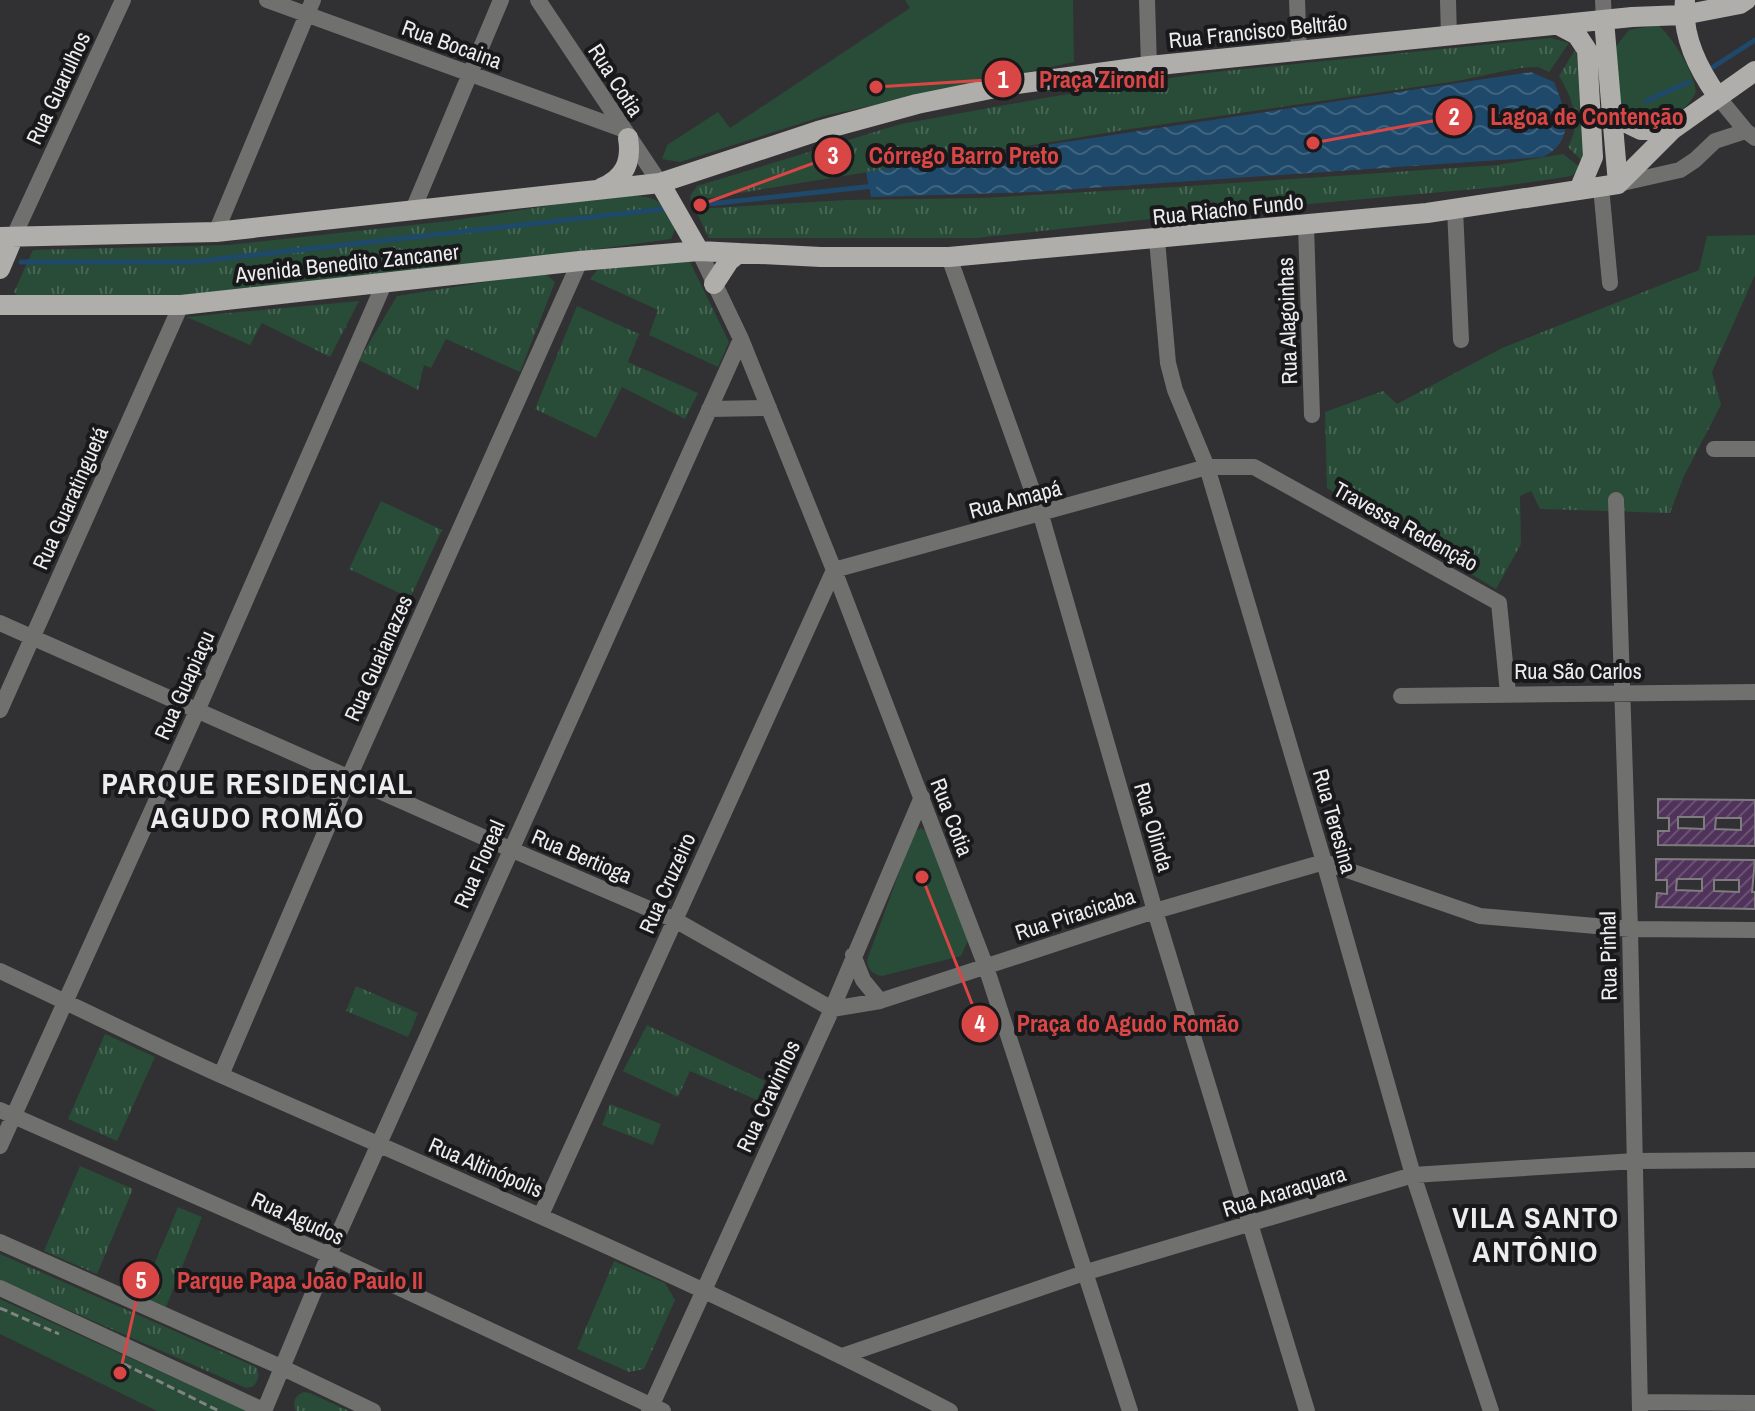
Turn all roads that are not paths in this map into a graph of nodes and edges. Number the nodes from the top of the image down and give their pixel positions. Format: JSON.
{"nodes":[{"id":1,"x":123,"y":0,"type":"edge"},
{"id":2,"x":267,"y":0,"type":"edge"},
{"id":3,"x":501,"y":0,"type":"edge"},
{"id":4,"x":1147,"y":0,"type":"edge"},
{"id":5,"x":1297,"y":0,"type":"edge"},
{"id":6,"x":1448,"y":0,"type":"edge"},
{"id":7,"x":539,"y":1,"type":"edge"},
{"id":8,"x":1739,"y":1,"type":"edge"},
{"id":9,"x":310,"y":7,"type":"edge"},
{"id":10,"x":1658,"y":8,"type":"edge"},
{"id":11,"x":1684,"y":8,"type":"edge"},
{"id":12,"x":1603,"y":10,"type":"edge"},
{"id":13,"x":1560,"y":26,"type":"junction"},
{"id":14,"x":1449,"y":37,"type":"junction"},
{"id":15,"x":1299,"y":51,"type":"junction"},
{"id":16,"x":1697,"y":64,"type":"junction"},
{"id":17,"x":1149,"y":66,"type":"junction"},
{"id":18,"x":1755,"y":71,"type":"edge"},
{"id":19,"x":470,"y":75,"type":"junction"},
{"id":20,"x":1718,"y":97,"type":"junction"},
{"id":21,"x":1612,"y":116,"type":"junction"},
{"id":22,"x":1673,"y":129,"type":"junction"},
{"id":23,"x":625,"y":133,"type":"junction"},
{"id":24,"x":1750,"y":134,"type":"edge"},
{"id":25,"x":660,"y":183,"type":"junction"},
{"id":26,"x":1610,"y":185,"type":"junction"},
{"id":27,"x":600,"y":189,"type":"junction"},
{"id":28,"x":1579,"y":190,"type":"junction"},
{"id":29,"x":1455,"y":209,"type":"junction"},
{"id":30,"x":412,"y":212,"type":"junction"},
{"id":31,"x":1306,"y":225,"type":"junction"},
{"id":32,"x":216,"y":232,"type":"junction"},
{"id":33,"x":7,"y":237,"type":"edge"},
{"id":34,"x":1157,"y":240,"type":"junction"},
{"id":35,"x":699,"y":251,"type":"junction"},
{"id":36,"x":739,"y":253,"type":"junction"},
{"id":37,"x":949,"y":257,"type":"junction"},
{"id":38,"x":580,"y":261,"type":"junction"},
{"id":39,"x":0,"y":269,"type":"edge"},
{"id":40,"x":1610,"y":283,"type":"dead end"},
{"id":41,"x":384,"y":284,"type":"junction"},
{"id":42,"x":714,"y":284,"type":"junction"},
{"id":43,"x":0,"y":305,"type":"edge"},
{"id":44,"x":181,"y":305,"type":"junction"},
{"id":45,"x":741,"y":339,"type":"junction"},
{"id":46,"x":1461,"y":340,"type":"dead end"},
{"id":47,"x":769,"y":408,"type":"junction"},
{"id":48,"x":709,"y":409,"type":"junction"},
{"id":49,"x":1312,"y":415,"type":"dead end"},
{"id":50,"x":1714,"y":449,"type":"dead end"},
{"id":51,"x":1755,"y":449,"type":"edge"},
{"id":52,"x":1207,"y":467,"type":"junction"},
{"id":53,"x":1616,"y":500,"type":"dead end"},
{"id":54,"x":1041,"y":515,"type":"junction"},
{"id":55,"x":834,"y":570,"type":"junction"},
{"id":56,"x":0,"y":623,"type":"edge"},
{"id":57,"x":31,"y":637,"type":"junction"},
{"id":58,"x":1755,"y":692,"type":"edge"},
{"id":59,"x":1508,"y":693,"type":"junction"},
{"id":60,"x":1620,"y":693,"type":"junction"},
{"id":61,"x":1401,"y":696,"type":"dead end"},
{"id":62,"x":0,"y":710,"type":"edge"},
{"id":63,"x":197,"y":711,"type":"junction"},
{"id":64,"x":349,"y":777,"type":"junction"},
{"id":65,"x":922,"y":797,"type":"junction"},
{"id":66,"x":510,"y":849,"type":"junction"},
{"id":67,"x":1324,"y":862,"type":"junction"},
{"id":68,"x":1155,"y":911,"type":"junction"},
{"id":69,"x":675,"y":920,"type":"junction"},
{"id":70,"x":1630,"y":929,"type":"junction"},
{"id":71,"x":1755,"y":930,"type":"edge"},
{"id":72,"x":853,"y":955,"type":"junction"},
{"id":73,"x":986,"y":967,"type":"junction"},
{"id":74,"x":0,"y":971,"type":"edge"},
{"id":75,"x":64,"y":1001,"type":"junction"},
{"id":76,"x":880,"y":1001,"type":"junction"},
{"id":77,"x":832,"y":1009,"type":"junction"},
{"id":78,"x":221,"y":1075,"type":"junction"},
{"id":79,"x":7,"y":1113,"type":"edge"},
{"id":80,"x":379,"y":1144,"type":"junction"},
{"id":81,"x":0,"y":1146,"type":"edge"},
{"id":82,"x":1755,"y":1160,"type":"edge"},
{"id":83,"x":1635,"y":1161,"type":"junction"},
{"id":84,"x":1413,"y":1175,"type":"junction"},
{"id":85,"x":541,"y":1215,"type":"junction"},
{"id":86,"x":1249,"y":1224,"type":"junction"},
{"id":87,"x":0,"y":1242,"type":"edge"},
{"id":88,"x":329,"y":1255,"type":"junction"},
{"id":89,"x":1087,"y":1272,"type":"junction"},
{"id":90,"x":0,"y":1288,"type":"edge"},
{"id":91,"x":702,"y":1291,"type":"junction"},
{"id":92,"x":842,"y":1356,"type":"junction"},
{"id":93,"x":281,"y":1367,"type":"junction"},
{"id":94,"x":1755,"y":1403,"type":"edge"},
{"id":95,"x":1640,"y":1407,"type":"edge"},
{"id":96,"x":654,"y":1409,"type":"edge"},
{"id":97,"x":265,"y":1411,"type":"edge"},
{"id":98,"x":373,"y":1411,"type":"edge"},
{"id":99,"x":950,"y":1411,"type":"edge"},
{"id":100,"x":1130,"y":1411,"type":"edge"},
{"id":101,"x":1307,"y":1411,"type":"edge"},
{"id":102,"x":1491,"y":1411,"type":"edge"}],
"edges":[{"from":1,"to":33,"type":"street","name":"Rua Guarulhos"},
{"from":2,"to":9,"type":"street","name":"Rua Bocaina"},
{"from":3,"to":19,"type":"street"},
{"from":4,"to":17,"type":"street"},
{"from":5,"to":15,"type":"street"},
{"from":6,"to":14,"type":"street"},
{"from":7,"to":23,"type":"street","name":"Rua Cotia"},
{"from":8,"to":11,"type":"main road"},
{"from":9,"to":19,"type":"street","name":"Rua Bocaina"},
{"from":9,"to":32,"type":"street"},
{"from":10,"to":11,"type":"main road","name":"Rua Francisco Beltrão"},
{"from":10,"to":12,"type":"main road","name":"Rua Francisco Beltrão"},
{"from":10,"to":16,"type":"main road"},
{"from":11,"to":16,"type":"main road"},
{"from":12,"to":13,"type":"main road","name":"Rua Francisco Beltrão"},
{"from":12,"to":21,"type":"main road"},
{"from":13,"to":14,"type":"main road","name":"Rua Francisco Beltrão"},
{"from":13,"to":28,"type":"main road"},
{"from":14,"to":15,"type":"main road","name":"Rua Francisco Beltrão"},
{"from":15,"to":17,"type":"main road","name":"Rua Francisco Beltrão"},
{"from":16,"to":20,"type":"main road"},
{"from":17,"to":25,"type":"main road","name":"Rua Francisco Beltrão"},
{"from":18,"to":20,"type":"main road"},
{"from":19,"to":23,"type":"street","name":"Rua Bocaina"},
{"from":19,"to":30,"type":"street"},
{"from":20,"to":22,"type":"main road"},
{"from":20,"to":24,"type":"street"},
{"from":21,"to":22,"type":"main road"},
{"from":21,"to":26,"type":"main road"},
{"from":22,"to":26,"type":"main road"},
{"from":23,"to":25,"type":"street","name":"Rua Cotia"},
{"from":23,"to":27,"type":"main road"},
{"from":24,"to":26,"type":"street","name":"Rua Riacho Fundo"},
{"from":25,"to":27,"type":"main road","name":"Avenida Benedito Zancaner"},
{"from":25,"to":35,"type":"main road"},
{"from":26,"to":28,"type":"main road","name":"Rua Riacho Fundo"},
{"from":26,"to":40,"type":"street"},
{"from":27,"to":30,"type":"main road","name":"Avenida Benedito Zancaner"},
{"from":28,"to":29,"type":"main road","name":"Rua Riacho Fundo"},
{"from":29,"to":31,"type":"main road","name":"Rua Riacho Fundo"},
{"from":29,"to":46,"type":"street"},
{"from":30,"to":32,"type":"main road","name":"Avenida Benedito Zancaner"},
{"from":31,"to":34,"type":"main road","name":"Rua Riacho Fundo"},
{"from":31,"to":49,"type":"street","name":"Rua Alagoinhas"},
{"from":32,"to":33,"type":"main road","name":"Avenida Benedito Zancaner"},
{"from":33,"to":39,"type":"main road"},
{"from":34,"to":37,"type":"main road","name":"Rua Riacho Fundo"},
{"from":34,"to":52,"type":"street","name":"Rua Teresina"},
{"from":35,"to":36,"type":"main road","name":"Rua Riacho Fundo"},
{"from":35,"to":38,"type":"main road","name":"Avenida Benedito Zancaner"},
{"from":35,"to":42,"type":"street","name":"Rua Cotia"},
{"from":36,"to":37,"type":"main road","name":"Rua Riacho Fundo"},
{"from":36,"to":42,"type":"main road"},
{"from":37,"to":54,"type":"street","name":"Rua Olinda"},
{"from":38,"to":41,"type":"main road","name":"Avenida Benedito Zancaner"},
{"from":38,"to":64,"type":"street","name":"Rua Guaianazes"},
{"from":41,"to":44,"type":"main road","name":"Avenida Benedito Zancaner"},
{"from":41,"to":63,"type":"street","name":"Rua Guapiaçu"},
{"from":42,"to":45,"type":"street","name":"Rua Cotia"},
{"from":43,"to":44,"type":"main road","name":"Avenida Benedito Zancaner"},
{"from":44,"to":57,"type":"street","name":"Rua Guaratinguetá"},
{"from":45,"to":47,"type":"street","name":"Rua Cotia"},
{"from":45,"to":48,"type":"street","name":"Rua Floreal"},
{"from":47,"to":48,"type":"street"},
{"from":47,"to":55,"type":"street","name":"Rua Cotia"},
{"from":48,"to":66,"type":"street","name":"Rua Floreal"},
{"from":50,"to":51,"type":"street"},
{"from":52,"to":54,"type":"street","name":"Rua Amapá"},
{"from":52,"to":59,"type":"street","name":"Travessa Redenção"},
{"from":52,"to":67,"type":"street","name":"Rua Teresina"},
{"from":53,"to":60,"type":"street","name":"Rua Pinhal"},
{"from":54,"to":55,"type":"street","name":"Rua Amapá"},
{"from":54,"to":68,"type":"street","name":"Rua Olinda"},
{"from":55,"to":65,"type":"street","name":"Rua Cotia"},
{"from":55,"to":69,"type":"street","name":"Rua Cruzeiro"},
{"from":56,"to":57,"type":"street","name":"Rua Bertioga"},
{"from":57,"to":62,"type":"street","name":"Rua Guaratinguetá"},
{"from":57,"to":63,"type":"street","name":"Rua Bertioga"},
{"from":58,"to":60,"type":"street","name":"Rua São Carlos"},
{"from":59,"to":60,"type":"street","name":"Rua São Carlos"},
{"from":59,"to":61,"type":"street","name":"Rua São Carlos"},
{"from":60,"to":70,"type":"street","name":"Rua Pinhal"},
{"from":63,"to":64,"type":"street","name":"Rua Bertioga"},
{"from":63,"to":75,"type":"street","name":"Rua Guapiaçu"},
{"from":64,"to":66,"type":"street","name":"Rua Bertioga"},
{"from":64,"to":78,"type":"street","name":"Rua Guaianazes"},
{"from":65,"to":72,"type":"street","name":"Rua Cravinhos"},
{"from":65,"to":73,"type":"street","name":"Rua Cotia"},
{"from":66,"to":69,"type":"street","name":"Rua Bertioga"},
{"from":66,"to":80,"type":"street","name":"Rua Floreal"},
{"from":67,"to":68,"type":"street","name":"Rua Piracicaba"},
{"from":67,"to":70,"type":"street"},
{"from":67,"to":84,"type":"street","name":"Rua Teresina"},
{"from":68,"to":73,"type":"street","name":"Rua Piracicaba"},
{"from":68,"to":86,"type":"street","name":"Rua Olinda"},
{"from":69,"to":77,"type":"street","name":"Rua Bertioga"},
{"from":69,"to":85,"type":"street","name":"Rua Cruzeiro"},
{"from":70,"to":71,"type":"street"},
{"from":70,"to":83,"type":"street","name":"Rua Pinhal"},
{"from":72,"to":76,"type":"street"},
{"from":72,"to":77,"type":"street","name":"Rua Cravinhos"},
{"from":73,"to":76,"type":"street","name":"Rua Piracicaba"},
{"from":73,"to":89,"type":"street","name":"Rua Cotia"},
{"from":74,"to":75,"type":"street","name":"Rua Altinópolis"},
{"from":75,"to":78,"type":"street","name":"Rua Altinópolis"},
{"from":75,"to":79,"type":"street","name":"Rua Guapiaçu"},
{"from":76,"to":77,"type":"street","name":"Rua Piracicaba"},
{"from":77,"to":91,"type":"street","name":"Rua Cravinhos"},
{"from":78,"to":80,"type":"street","name":"Rua Altinópolis"},
{"from":79,"to":81,"type":"street","name":"Rua Guapiaçu"},
{"from":79,"to":88,"type":"street","name":"Rua Agudos"},
{"from":80,"to":85,"type":"street","name":"Rua Altinópolis"},
{"from":80,"to":88,"type":"street","name":"Rua Floreal"},
{"from":82,"to":83,"type":"street","name":"Rua Araraquara"},
{"from":83,"to":84,"type":"street","name":"Rua Araraquara"},
{"from":83,"to":95,"type":"street","name":"Rua Pinhal"},
{"from":84,"to":86,"type":"street","name":"Rua Araraquara"},
{"from":84,"to":102,"type":"street","name":"Rua Teresina"},
{"from":85,"to":91,"type":"street","name":"Rua Altinópolis"},
{"from":86,"to":89,"type":"street","name":"Rua Araraquara"},
{"from":86,"to":101,"type":"street","name":"Rua Olinda"},
{"from":87,"to":93,"type":"street"},
{"from":88,"to":93,"type":"street","name":"Rua Floreal"},
{"from":88,"to":96,"type":"street","name":"Rua Agudos"},
{"from":89,"to":92,"type":"street","name":"Rua Araraquara"},
{"from":89,"to":100,"type":"street","name":"Rua Cotia"},
{"from":90,"to":97,"type":"street"},
{"from":91,"to":92,"type":"street","name":"Rua Altinópolis"},
{"from":91,"to":96,"type":"street","name":"Rua Cravinhos"},
{"from":92,"to":99,"type":"street","name":"Rua Altinópolis"},
{"from":93,"to":97,"type":"street","name":"Rua Floreal"},
{"from":93,"to":98,"type":"street"},
{"from":94,"to":95,"type":"street"}]}
